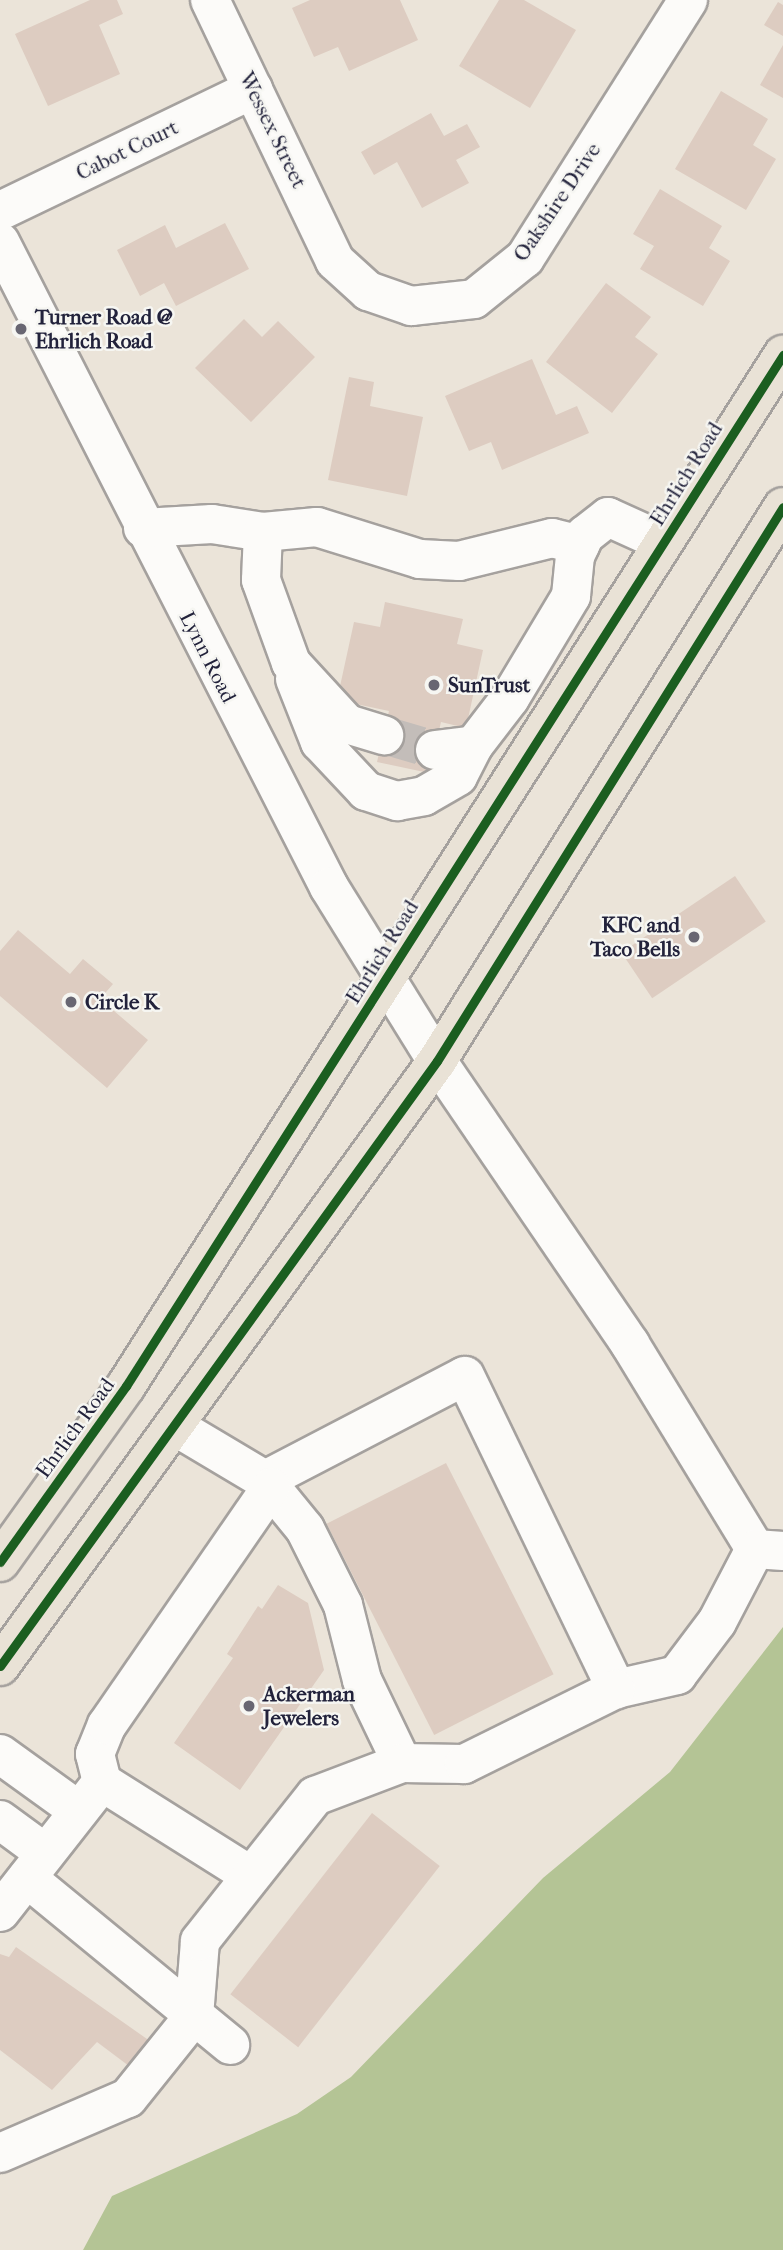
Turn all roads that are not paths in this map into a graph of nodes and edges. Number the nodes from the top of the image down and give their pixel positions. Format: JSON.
{"nodes":[{"id":1,"x":210,"y":0,"type":"edge"},
{"id":2,"x":688,"y":0,"type":"edge"},
{"id":3,"x":253,"y":89,"type":"junction"},
{"id":4,"x":0,"y":211,"type":"edge"},
{"id":5,"x":0,"y":242,"type":"edge"},
{"id":6,"x":335,"y":261,"type":"joint"},
{"id":7,"x":783,"y":355,"type":"edge"},
{"id":8,"x":783,"y":507,"type":"edge"},
{"id":9,"x":143,"y":528,"type":"junction"},
{"id":10,"x":263,"y":532,"type":"junction"},
{"id":11,"x":663,"y":542,"type":"junction"},
{"id":12,"x":580,"y":545,"type":"junction"},
{"id":13,"x":291,"y":663,"type":"junction"},
{"id":14,"x":384,"y":736,"type":"tunnel mouth"},
{"id":15,"x":474,"y":745,"type":"junction"},
{"id":16,"x":435,"y":750,"type":"tunnel mouth"},
{"id":17,"x":385,"y":980,"type":"junction"},
{"id":18,"x":437,"y":1061,"type":"junction"},
{"id":19,"x":176,"y":1427,"type":"junction"},
{"id":20,"x":268,"y":1483,"type":"junction"},
{"id":21,"x":769,"y":1550,"type":"edge"},
{"id":22,"x":0,"y":1562,"type":"edge"},
{"id":23,"x":0,"y":1667,"type":"edge"},
{"id":24,"x":616,"y":1689,"type":"junction"},
{"id":25,"x":0,"y":1754,"type":"edge"},
{"id":26,"x":402,"y":1763,"type":"junction"},
{"id":27,"x":91,"y":1796,"type":"junction"},
{"id":28,"x":0,"y":1820,"type":"edge"},
{"id":29,"x":36,"y":1865,"type":"junction"},
{"id":30,"x":251,"y":1876,"type":"junction"},
{"id":31,"x":0,"y":1912,"type":"edge"},
{"id":32,"x":194,"y":2016,"type":"junction"},
{"id":33,"x":230,"y":2045,"type":"dead end"},
{"id":34,"x":0,"y":2153,"type":"edge"}],
"edges":[{"from":1,"to":3,"type":"street","name":"Wessex Street"},
{"from":2,"to":6,"type":"street","name":"Oakshire Drive"},
{"from":3,"to":4,"type":"street","name":"Cabot Court"},
{"from":3,"to":6,"type":"street","name":"Wessex Street"},
{"from":5,"to":9,"type":"street","name":"Lynn Road"},
{"from":7,"to":11,"type":"main road","name":"Ehrlich Road"},
{"from":8,"to":18,"type":"main road"},
{"from":9,"to":10,"type":"street"},
{"from":9,"to":17,"type":"street","name":"Lynn Road"},
{"from":10,"to":12,"type":"street"},
{"from":10,"to":13,"type":"street"},
{"from":11,"to":12,"type":"street"},
{"from":11,"to":17,"type":"main road","name":"Ehrlich Road"},
{"from":12,"to":15,"type":"street"},
{"from":13,"to":14,"type":"street"},
{"from":13,"to":15,"type":"street"},
{"from":15,"to":16,"type":"street"},
{"from":17,"to":18,"type":"street","name":"Lynn Road"},
{"from":17,"to":22,"type":"main road","name":"Ehrlich Road"},
{"from":18,"to":19,"type":"main road"},
{"from":18,"to":21,"type":"street","name":"Lynn Road"},
{"from":19,"to":20,"type":"street"},
{"from":19,"to":23,"type":"main road"},
{"from":20,"to":24,"type":"street"},
{"from":20,"to":26,"type":"street"},
{"from":20,"to":27,"type":"street"},
{"from":21,"to":24,"type":"street"},
{"from":24,"to":26,"type":"street"},
{"from":25,"to":27,"type":"street"},
{"from":26,"to":30,"type":"street"},
{"from":27,"to":29,"type":"street"},
{"from":27,"to":30,"type":"street"},
{"from":28,"to":29,"type":"street"},
{"from":29,"to":31,"type":"street"},
{"from":29,"to":32,"type":"street"},
{"from":30,"to":32,"type":"street"},
{"from":32,"to":33,"type":"street"},
{"from":32,"to":34,"type":"street"}]}
